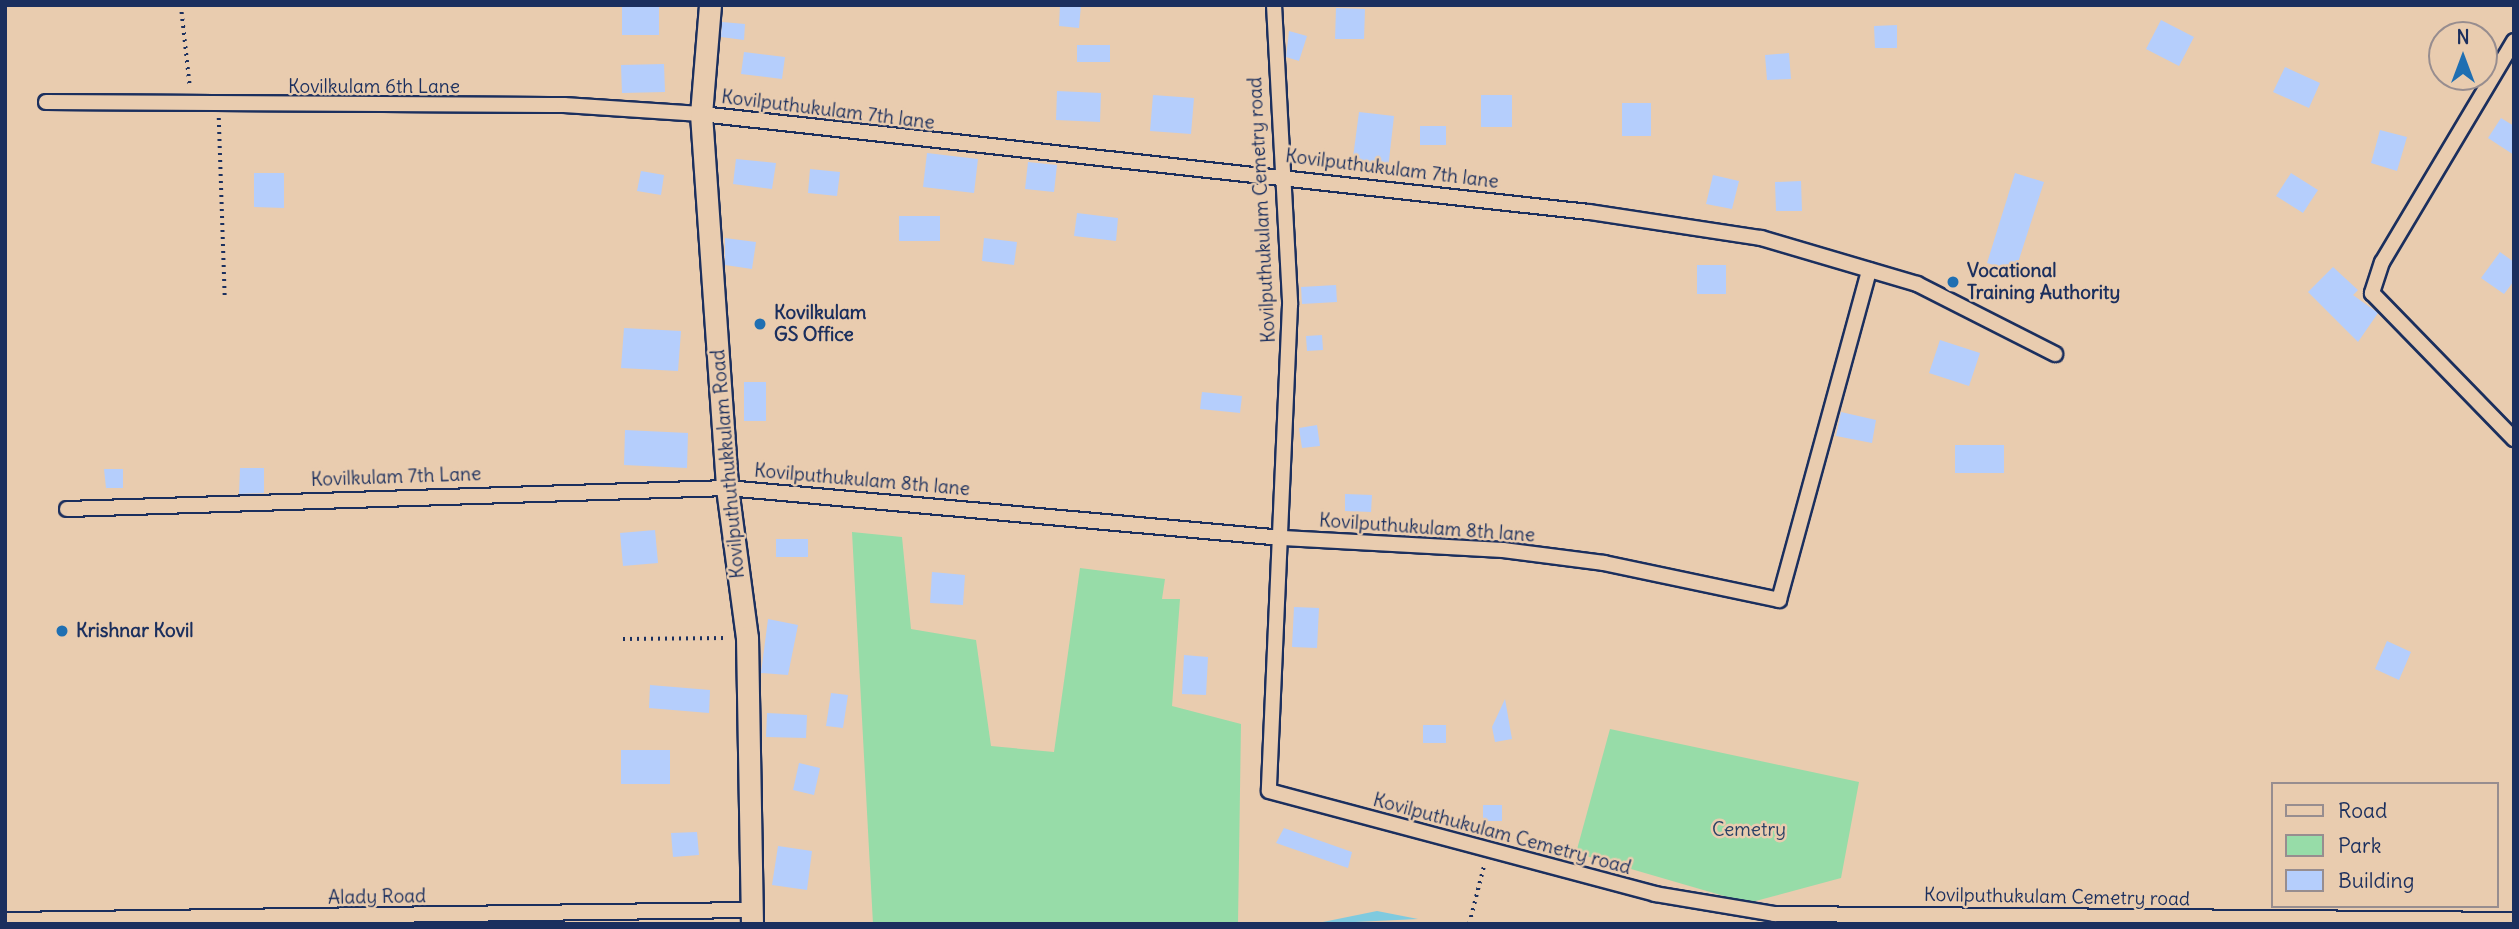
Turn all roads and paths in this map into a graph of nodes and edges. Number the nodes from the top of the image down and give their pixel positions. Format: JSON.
{"nodes":[{"id":1,"x":181,"y":5,"type":"edge"},
{"id":2,"x":710,"y":5,"type":"edge"},
{"id":3,"x":1273,"y":5,"type":"edge"},
{"id":4,"x":2514,"y":41,"type":"edge"},
{"id":5,"x":198,"y":101,"type":"junction"},
{"id":6,"x":46,"y":102,"type":"dead end"},
{"id":7,"x":219,"y":102,"type":"junction"},
{"id":8,"x":701,"y":114,"type":"junction"},
{"id":9,"x":1280,"y":175,"type":"junction"},
{"id":10,"x":1868,"y":270,"type":"junction"},
{"id":11,"x":225,"y":298,"type":"dead end"},
{"id":12,"x":2055,"y":354,"type":"dead end"},
{"id":13,"x":2514,"y":439,"type":"edge"},
{"id":14,"x":727,"y":488,"type":"junction"},
{"id":15,"x":67,"y":509,"type":"dead end"},
{"id":16,"x":1283,"y":538,"type":"junction"},
{"id":17,"x":747,"y":637,"type":"junction"},
{"id":18,"x":623,"y":639,"type":"dead end"},
{"id":19,"x":1487,"y":852,"type":"junction"},
{"id":20,"x":750,"y":917,"type":"edge"},
{"id":21,"x":5,"y":920,"type":"edge"},
{"id":22,"x":2514,"y":920,"type":"edge"},
{"id":23,"x":42,"y":923,"type":"edge"},
{"id":24,"x":1469,"y":924,"type":"edge"}],
"edges":[{"from":1,"to":5,"type":"path"},
{"from":2,"to":8,"type":"street","name":"Kovilputhuthukkulam Road"},
{"from":3,"to":9,"type":"street","name":"Kovilputhukulam Cemetry road"},
{"from":4,"to":13,"type":"street"},
{"from":5,"to":6,"type":"street","name":"Kovilkulam 6th Lane"},
{"from":5,"to":7,"type":"street","name":"Kovilkulam 6th Lane"},
{"from":7,"to":8,"type":"street","name":"Kovilkulam 6th Lane"},
{"from":7,"to":11,"type":"path"},
{"from":8,"to":9,"type":"street","name":"Kovilputhukulam 7th lane"},
{"from":8,"to":14,"type":"street","name":"Kovilputhuthukkulam Road"},
{"from":9,"to":10,"type":"street","name":"Kovilputhukulam 7th lane"},
{"from":9,"to":16,"type":"street","name":"Kovilputhukulam Cemetry road"},
{"from":10,"to":12,"type":"street","name":"Kovilputhukulam 7th lane"},
{"from":10,"to":16,"type":"street","name":"Kovilputhukulam 8th lane"},
{"from":14,"to":15,"type":"street","name":"Kovilkulam 7th Lane"},
{"from":14,"to":16,"type":"street","name":"Kovilputhukulam 8th lane"},
{"from":14,"to":17,"type":"street","name":"Kovilputhuthukkulam Road"},
{"from":16,"to":19,"type":"street","name":"Kovilputhukulam Cemetry road"},
{"from":17,"to":18,"type":"path"},
{"from":17,"to":20,"type":"street","name":"Kovilputhuthukkulam Road"},
{"from":19,"to":22,"type":"street","name":"Kovilputhukulam Cemetry road"},
{"from":19,"to":24,"type":"path"},
{"from":20,"to":23,"type":"street","name":"Alady Road"},
{"from":21,"to":23,"type":"street","name":"Alady Road"}]}
